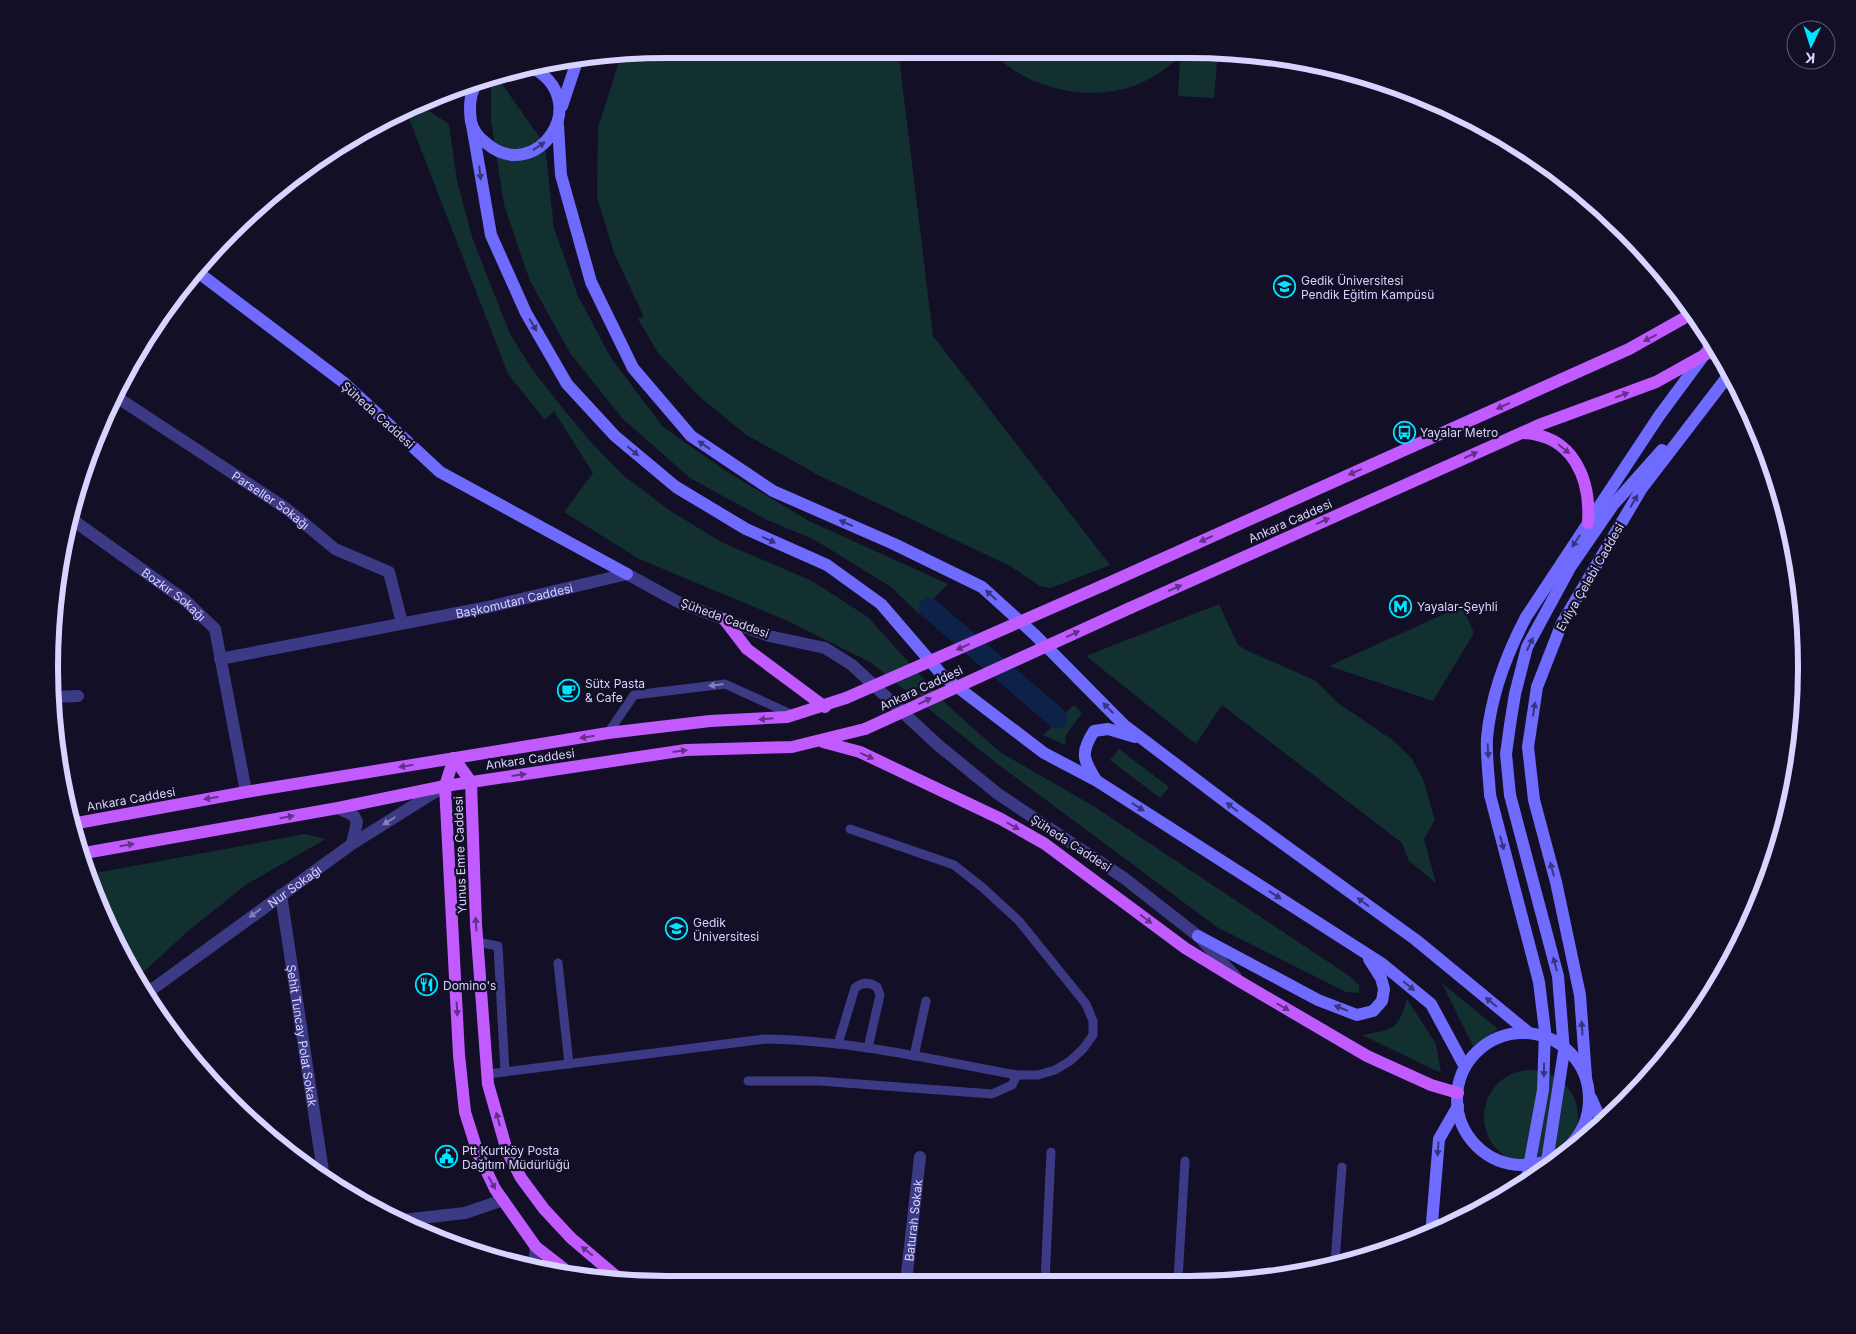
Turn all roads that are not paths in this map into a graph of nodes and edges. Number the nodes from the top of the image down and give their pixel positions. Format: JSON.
{"nodes":[{"id":1,"x":576,"y":65,"type":"edge"},
{"id":2,"x":539,"y":71,"type":"edge"},
{"id":3,"x":475,"y":89,"type":"edge"},
{"id":4,"x":471,"y":90,"type":"edge"},
{"id":5,"x":471,"y":95,"type":"junction"},
{"id":6,"x":560,"y":111,"type":"junction"},
{"id":7,"x":472,"y":125,"type":"junction"},
{"id":8,"x":558,"y":125,"type":"junction"},
{"id":9,"x":201,"y":275,"type":"edge"},
{"id":10,"x":1687,"y":316,"type":"edge"},
{"id":11,"x":1711,"y":352,"type":"edge"},
{"id":12,"x":1711,"y":352,"type":"edge"},
{"id":13,"x":1726,"y":378,"type":"edge"},
{"id":14,"x":1726,"y":379,"type":"edge"},
{"id":15,"x":119,"y":399,"type":"edge"},
{"id":16,"x":1520,"y":433,"type":"junction"},
{"id":17,"x":75,"y":522,"type":"edge"},
{"id":18,"x":1588,"y":523,"type":"junction"},
{"id":19,"x":626,"y":574,"type":"junction"},
{"id":20,"x":724,"y":619,"type":"junction"},
{"id":21,"x":402,"y":623,"type":"junction"},
{"id":22,"x":220,"y":659,"type":"junction"},
{"id":23,"x":78,"y":696,"type":"dead end"},
{"id":24,"x":59,"y":698,"type":"edge"},
{"id":25,"x":825,"y":706,"type":"junction"},
{"id":26,"x":793,"y":715,"type":"junction"},
{"id":27,"x":608,"y":733,"type":"junction"},
{"id":28,"x":1144,"y":740,"type":"junction"},
{"id":29,"x":820,"y":741,"type":"junction"},
{"id":30,"x":454,"y":758,"type":"junction"},
{"id":31,"x":1097,"y":781,"type":"junction"},
{"id":32,"x":471,"y":782,"type":"junction"},
{"id":33,"x":445,"y":786,"type":"junction"},
{"id":34,"x":246,"y":792,"type":"junction"},
{"id":35,"x":338,"y":808,"type":"junction"},
{"id":36,"x":78,"y":823,"type":"edge"},
{"id":37,"x":850,"y":829,"type":"dead end"},
{"id":38,"x":352,"y":844,"type":"junction"},
{"id":39,"x":87,"y":853,"type":"edge"},
{"id":40,"x":281,"y":895,"type":"junction"},
{"id":41,"x":1198,"y":936,"type":"junction"},
{"id":42,"x":477,"y":942,"type":"junction"},
{"id":43,"x":1365,"y":952,"type":"junction"},
{"id":44,"x":558,"y":963,"type":"dead end"},
{"id":45,"x":1239,"y":981,"type":"junction"},
{"id":46,"x":151,"y":991,"type":"edge"},
{"id":47,"x":926,"y":1001,"type":"dead end"},
{"id":48,"x":1529,"y":1033,"type":"junction"},
{"id":49,"x":838,"y":1044,"type":"junction"},
{"id":50,"x":868,"y":1048,"type":"junction"},
{"id":51,"x":914,"y":1056,"type":"junction"},
{"id":52,"x":569,"y":1064,"type":"junction"},
{"id":53,"x":1466,"y":1067,"type":"junction"},
{"id":54,"x":505,"y":1072,"type":"junction"},
{"id":55,"x":488,"y":1074,"type":"junction"},
{"id":56,"x":1016,"y":1075,"type":"junction"},
{"id":57,"x":1586,"y":1077,"type":"junction"},
{"id":58,"x":748,"y":1081,"type":"dead end"},
{"id":59,"x":1590,"y":1096,"type":"junction"},
{"id":60,"x":1458,"y":1099,"type":"junction"},
{"id":61,"x":1599,"y":1117,"type":"edge"},
{"id":62,"x":1577,"y":1137,"type":"edge"},
{"id":63,"x":1051,"y":1152,"type":"dead end"},
{"id":64,"x":1554,"y":1155,"type":"edge"},
{"id":65,"x":920,"y":1157,"type":"dead end"},
{"id":66,"x":1185,"y":1161,"type":"dead end"},
{"id":67,"x":1545,"y":1161,"type":"edge"},
{"id":68,"x":1342,"y":1167,"type":"dead end"},
{"id":69,"x":323,"y":1170,"type":"edge"},
{"id":70,"x":1528,"y":1174,"type":"edge"},
{"id":71,"x":503,"y":1200,"type":"junction"},
{"id":72,"x":411,"y":1220,"type":"edge"},
{"id":73,"x":1432,"y":1226,"type":"edge"},
{"id":74,"x":536,"y":1246,"type":"junction"},
{"id":75,"x":1335,"y":1259,"type":"edge"},
{"id":76,"x":534,"y":1262,"type":"edge"},
{"id":77,"x":562,"y":1267,"type":"edge"},
{"id":78,"x":612,"y":1273,"type":"edge"},
{"id":79,"x":907,"y":1276,"type":"edge"},
{"id":80,"x":1045,"y":1276,"type":"edge"},
{"id":81,"x":1178,"y":1276,"type":"edge"}],
"edges":[{"from":1,"to":6,"type":"street"},
{"from":2,"to":6,"type":"street"},
{"from":3,"to":5,"type":"street"},
{"from":4,"to":5,"type":"street"},
{"from":5,"to":7,"type":"street"},
{"from":6,"to":8,"type":"street"},
{"from":7,"to":8,"type":"street","one_way":true},
{"from":7,"to":31,"type":"street","one_way":true},
{"from":28,"to":8,"type":"street","one_way":true},
{"from":9,"to":19,"type":"street","name":"Şüheda Caddesi"},
{"from":10,"to":25,"type":"main road","name":"Ankara Caddesi","one_way":true,"bridge":true},
{"from":16,"to":11,"type":"main road","name":"Ankara Caddesi","one_way":true},
{"from":12,"to":18,"type":"street"},
{"from":64,"to":13,"type":"street","one_way":true,"bridge":true},
{"from":57,"to":14,"type":"street","name":"Evliya Çelebi Caddesi","one_way":true},
{"from":15,"to":21,"type":"street","name":"Parseller Sokağı"},
{"from":16,"to":18,"type":"main road","one_way":true},
{"from":29,"to":16,"type":"main road","name":"Ankara Caddesi","one_way":true,"bridge":true},
{"from":17,"to":22,"type":"street","name":"Bozkır Sokağı"},
{"from":18,"to":70,"type":"street","one_way":true,"bridge":true},
{"from":19,"to":20,"type":"street","name":"Şüheda Caddesi"},
{"from":19,"to":21,"type":"street","name":"Başkomutan Caddesi"},
{"from":20,"to":25,"type":"main road"},
{"from":20,"to":41,"type":"street","name":"Şüheda Caddesi"},
{"from":21,"to":22,"type":"street","name":"Başkomutan Caddesi"},
{"from":22,"to":34,"type":"street","name":"Bozkır Sokağı"},
{"from":23,"to":24,"type":"street"},
{"from":25,"to":26,"type":"main road","name":"Ankara Caddesi"},
{"from":26,"to":27,"type":"main road","name":"Ankara Caddesi","one_way":true},
{"from":26,"to":27,"type":"lane","one_way":true},
{"from":27,"to":30,"type":"main road","name":"Ankara Caddesi","one_way":true},
{"from":28,"to":31,"type":"street"},
{"from":48,"to":28,"type":"street","one_way":true},
{"from":32,"to":29,"type":"main road","name":"Ankara Caddesi","one_way":true},
{"from":29,"to":45,"type":"main road","one_way":true},
{"from":30,"to":32,"type":"main road","name":"Yunus Emre Caddesi"},
{"from":30,"to":33,"type":"main road","name":"Yunus Emre Caddesi"},
{"from":30,"to":34,"type":"main road","name":"Ankara Caddesi","one_way":true},
{"from":31,"to":43,"type":"street","one_way":true},
{"from":32,"to":33,"type":"main road","name":"Ankara Caddesi"},
{"from":42,"to":32,"type":"main road","name":"Yunus Emre Caddesi","one_way":true},
{"from":33,"to":35,"type":"main road","name":"Ankara Caddesi"},
{"from":33,"to":38,"type":"street","name":"Nur Sokağı","one_way":true},
{"from":33,"to":71,"type":"main road","name":"Yunus Emre Caddesi","one_way":true},
{"from":34,"to":36,"type":"main road","name":"Ankara Caddesi","one_way":true},
{"from":35,"to":38,"type":"street"},
{"from":39,"to":35,"type":"main road","name":"Ankara Caddesi","one_way":true},
{"from":37,"to":56,"type":"lane"},
{"from":38,"to":40,"type":"street","name":"Nur Sokağı"},
{"from":40,"to":46,"type":"street","name":"Nur Sokağı","one_way":true},
{"from":40,"to":69,"type":"street","name":"Şehit Tuncay Polat Sokak"},
{"from":43,"to":41,"type":"street","one_way":true},
{"from":41,"to":45,"type":"street","name":"Şüheda Caddesi"},
{"from":42,"to":54,"type":"lane"},
{"from":42,"to":55,"type":"main road","name":"Yunus Emre Caddesi"},
{"from":43,"to":53,"type":"street","one_way":true},
{"from":44,"to":52,"type":"lane"},
{"from":45,"to":60,"type":"main road","one_way":true},
{"from":47,"to":51,"type":"lane"},
{"from":48,"to":53,"type":"street"},
{"from":48,"to":57,"type":"street"},
{"from":49,"to":50,"type":"lane"},
{"from":49,"to":50,"type":"lane"},
{"from":49,"to":52,"type":"lane"},
{"from":50,"to":51,"type":"lane"},
{"from":51,"to":56,"type":"lane"},
{"from":52,"to":54,"type":"lane"},
{"from":53,"to":60,"type":"street"},
{"from":54,"to":55,"type":"lane"},
{"from":78,"to":55,"type":"main road","name":"Yunus Emre Caddesi","one_way":true},
{"from":56,"to":58,"type":"lane"},
{"from":57,"to":59,"type":"street"},
{"from":59,"to":61,"type":"street"},
{"from":59,"to":62,"type":"street"},
{"from":60,"to":67,"type":"street"},
{"from":60,"to":73,"type":"street","one_way":true},
{"from":63,"to":80,"type":"lane"},
{"from":65,"to":79,"type":"street","name":"Baturah Sokak"},
{"from":66,"to":81,"type":"lane"},
{"from":68,"to":75,"type":"lane"},
{"from":71,"to":72,"type":"street"},
{"from":71,"to":74,"type":"main road","name":"Yunus Emre Caddesi"},
{"from":74,"to":76,"type":"street"},
{"from":74,"to":77,"type":"main road","name":"Yunus Emre Caddesi"}]}
